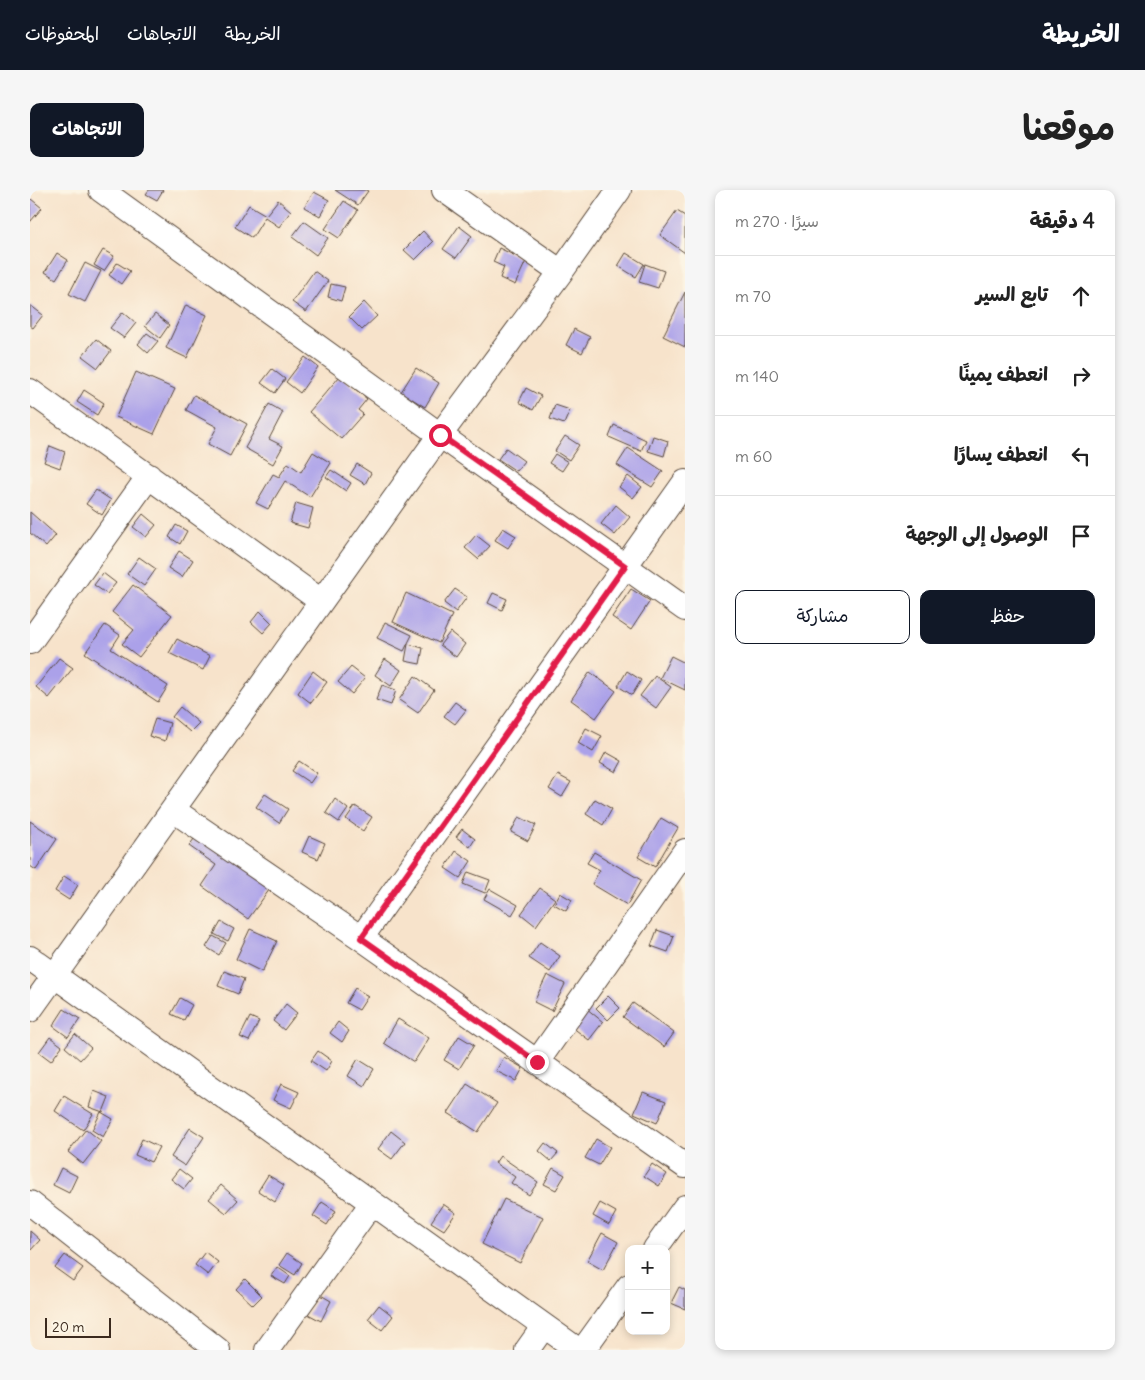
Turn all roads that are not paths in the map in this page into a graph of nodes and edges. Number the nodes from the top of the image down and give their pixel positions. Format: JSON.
{"nodes":[{"id":1,"x":101,"y":190,"type":"edge"},
{"id":2,"x":444,"y":190,"type":"edge"},
{"id":3,"x":619,"y":190,"type":"edge"},
{"id":4,"x":561,"y":272,"type":"junction"},
{"id":5,"x":30,"y":391,"type":"edge"},
{"id":6,"x":440,"y":435,"type":"junction"},
{"id":7,"x":149,"y":476,"type":"junction"},
{"id":8,"x":685,"y":482,"type":"edge"},
{"id":9,"x":625,"y":566,"type":"junction"},
{"id":10,"x":321,"y":601,"type":"junction"},
{"id":11,"x":685,"y":609,"type":"edge"},
{"id":12,"x":30,"y":642,"type":"edge"},
{"id":13,"x":173,"y":810,"type":"junction"},
{"id":14,"x":685,"y":851,"type":"edge"},
{"id":15,"x":361,"y":938,"type":"junction"},
{"id":16,"x":30,"y":958,"type":"edge"},
{"id":17,"x":55,"y":976,"type":"junction"},
{"id":18,"x":30,"y":1010,"type":"edge"},
{"id":19,"x":537,"y":1062,"type":"junction"},
{"id":20,"x":685,"y":1166,"type":"edge"},
{"id":21,"x":30,"y":1203,"type":"edge"},
{"id":22,"x":372,"y":1203,"type":"junction"},
{"id":23,"x":685,"y":1207,"type":"edge"},
{"id":24,"x":658,"y":1245,"type":"edge"},
{"id":25,"x":626,"y":1290,"type":"edge"},
{"id":26,"x":544,"y":1326,"type":"junction"},
{"id":27,"x":218,"y":1350,"type":"edge"},
{"id":28,"x":267,"y":1350,"type":"edge"},
{"id":29,"x":527,"y":1350,"type":"edge"},
{"id":30,"x":578,"y":1350,"type":"edge"},
{"id":31,"x":583,"y":1350,"type":"edge"}],
"edges":[{"from":1,"to":6,"type":"street"},
{"from":2,"to":4,"type":"street"},
{"from":3,"to":4,"type":"street"},
{"from":4,"to":6,"type":"street"},
{"from":5,"to":7,"type":"street"},
{"from":6,"to":9,"type":"street"},
{"from":6,"to":10,"type":"street"},
{"from":7,"to":10,"type":"street"},
{"from":7,"to":12,"type":"street"},
{"from":8,"to":9,"type":"street"},
{"from":9,"to":11,"type":"street"},
{"from":9,"to":15,"type":"street"},
{"from":10,"to":13,"type":"street"},
{"from":13,"to":15,"type":"street"},
{"from":13,"to":17,"type":"street"},
{"from":14,"to":19,"type":"street"},
{"from":15,"to":19,"type":"street"},
{"from":16,"to":17,"type":"street"},
{"from":17,"to":18,"type":"street"},
{"from":17,"to":22,"type":"street"},
{"from":19,"to":20,"type":"street"},
{"from":21,"to":27,"type":"street"},
{"from":22,"to":26,"type":"street"},
{"from":22,"to":28,"type":"street"},
{"from":23,"to":24,"type":"street"},
{"from":25,"to":31,"type":"street"},
{"from":26,"to":29,"type":"street"},
{"from":26,"to":30,"type":"street"}]}
